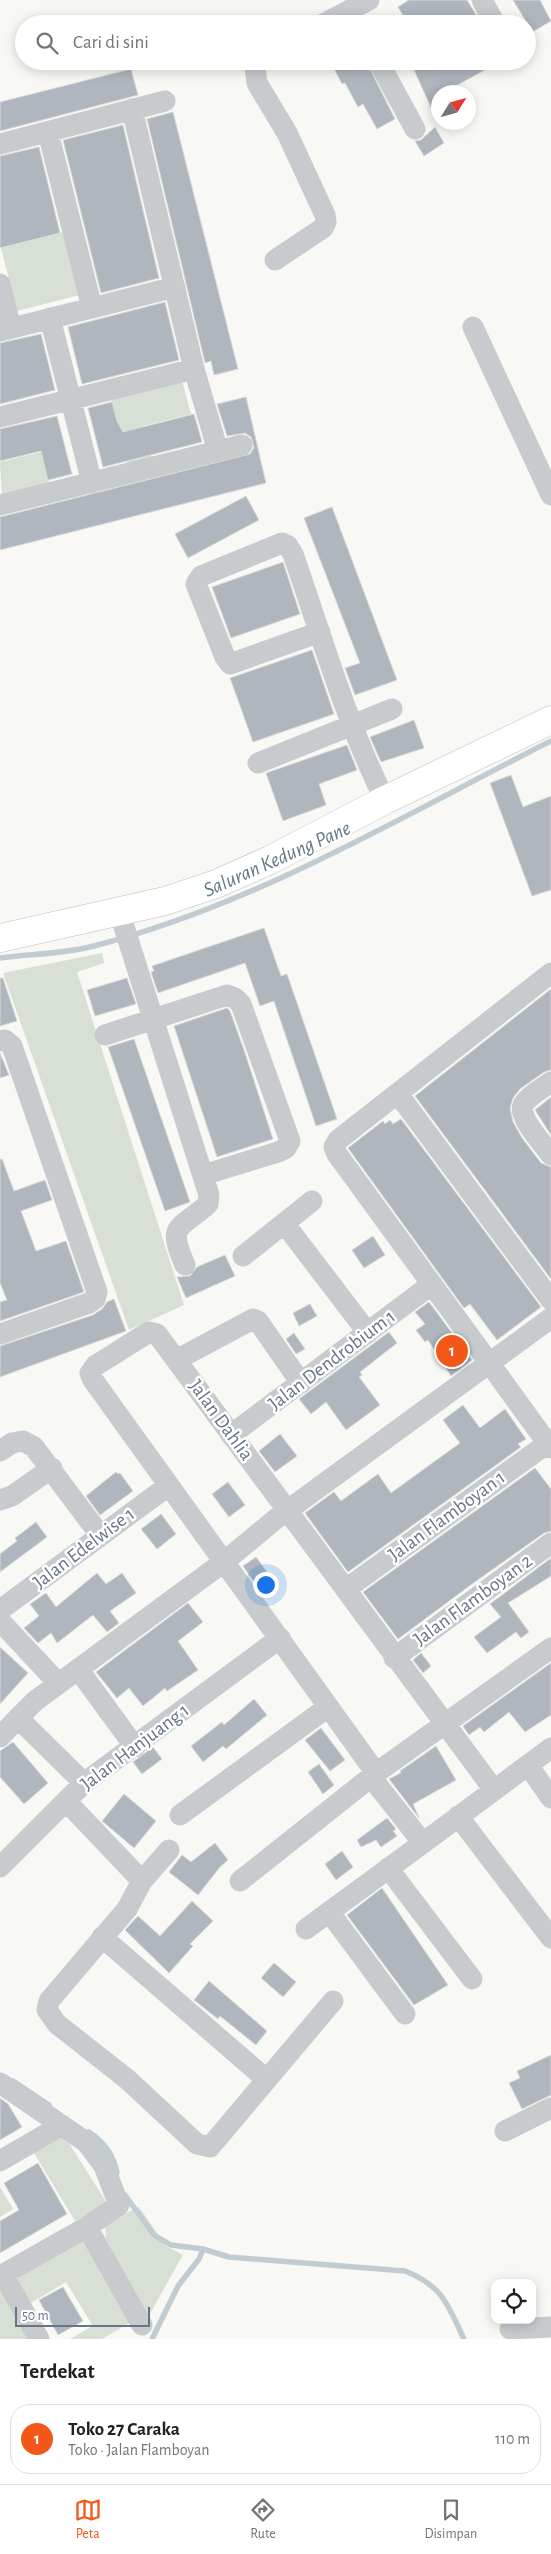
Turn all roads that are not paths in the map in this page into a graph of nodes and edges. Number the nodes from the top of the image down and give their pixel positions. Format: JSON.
{"nodes":[{"id":1,"x":482,"y":0,"type":"edge"},
{"id":2,"x":490,"y":15,"type":"edge"},
{"id":3,"x":255,"y":70,"type":"edge"},
{"id":4,"x":383,"y":70,"type":"edge"},
{"id":5,"x":165,"y":101,"type":"dead end"},
{"id":6,"x":132,"y":110,"type":"junction"},
{"id":7,"x":415,"y":130,"type":"dead end"},
{"id":8,"x":48,"y":132,"type":"junction"},
{"id":9,"x":0,"y":144,"type":"edge"},
{"id":10,"x":275,"y":260,"type":"dead end"},
{"id":11,"x":0,"y":284,"type":"edge"},
{"id":12,"x":175,"y":288,"type":"junction"},
{"id":13,"x":92,"y":308,"type":"junction"},
{"id":14,"x":50,"y":318,"type":"junction"},
{"id":15,"x":473,"y":326,"type":"dead end"},
{"id":16,"x":6,"y":329,"type":"edge"},
{"id":17,"x":194,"y":369,"type":"junction"},
{"id":18,"x":70,"y":399,"type":"junction"},
{"id":19,"x":0,"y":417,"type":"edge"},
{"id":20,"x":242,"y":445,"type":"dead end"},
{"id":21,"x":218,"y":451,"type":"junction"},
{"id":22,"x":92,"y":482,"type":"junction"},
{"id":23,"x":551,"y":495,"type":"edge"},
{"id":24,"x":0,"y":505,"type":"edge"},
{"id":25,"x":320,"y":632,"type":"junction"},
{"id":26,"x":392,"y":708,"type":"dead end"},
{"id":27,"x":551,"y":720,"type":"edge"},
{"id":28,"x":351,"y":725,"type":"junction"},
{"id":29,"x":258,"y":763,"type":"dead end"},
{"id":30,"x":385,"y":800,"type":"junction"},
{"id":31,"x":122,"y":918,"type":"junction"},
{"id":32,"x":0,"y":938,"type":"edge"},
{"id":33,"x":551,"y":974,"type":"edge"},
{"id":34,"x":153,"y":1019,"type":"junction"},
{"id":35,"x":105,"y":1034,"type":"dead end"},
{"id":36,"x":0,"y":1042,"type":"edge"},
{"id":37,"x":551,"y":1082,"type":"edge"},
{"id":38,"x":398,"y":1094,"type":"junction"},
{"id":39,"x":551,"y":1155,"type":"edge"},
{"id":40,"x":203,"y":1175,"type":"junction"},
{"id":41,"x":312,"y":1201,"type":"dead end"},
{"id":42,"x":284,"y":1223,"type":"junction"},
{"id":43,"x":243,"y":1256,"type":"dead end"},
{"id":44,"x":185,"y":1266,"type":"dead end"},
{"id":45,"x":432,"y":1284,"type":"junction"},
{"id":46,"x":551,"y":1300,"type":"edge"},
{"id":47,"x":551,"y":1318,"type":"edge"},
{"id":48,"x":368,"y":1333,"type":"junction"},
{"id":49,"x":0,"y":1334,"type":"edge"},
{"id":50,"x":178,"y":1360,"type":"junction"},
{"id":51,"x":490,"y":1364,"type":"junction"},
{"id":52,"x":302,"y":1383,"type":"junction"},
{"id":53,"x":231,"y":1434,"type":"junction"},
{"id":54,"x":549,"y":1446,"type":"edge"},
{"id":55,"x":0,"y":1451,"type":"edge"},
{"id":56,"x":52,"y":1468,"type":"junction"},
{"id":57,"x":168,"y":1486,"type":"junction"},
{"id":58,"x":0,"y":1500,"type":"edge"},
{"id":59,"x":287,"y":1511,"type":"junction"},
{"id":60,"x":100,"y":1535,"type":"junction"},
{"id":61,"x":551,"y":1543,"type":"edge"},
{"id":62,"x":225,"y":1561,"type":"junction"},
{"id":63,"x":346,"y":1589,"type":"junction"},
{"id":64,"x":0,"y":1610,"type":"edge"},
{"id":65,"x":0,"y":1621,"type":"edge"},
{"id":66,"x":280,"y":1638,"type":"junction"},
{"id":67,"x":551,"y":1648,"type":"edge"},
{"id":68,"x":394,"y":1658,"type":"junction"},
{"id":69,"x":78,"y":1669,"type":"junction"},
{"id":70,"x":58,"y":1683,"type":"junction"},
{"id":71,"x":328,"y":1707,"type":"junction"},
{"id":72,"x":18,"y":1718,"type":"junction"},
{"id":73,"x":443,"y":1724,"type":"junction"},
{"id":74,"x":0,"y":1737,"type":"edge"},
{"id":75,"x":135,"y":1747,"type":"junction"},
{"id":76,"x":551,"y":1748,"type":"edge"},
{"id":77,"x":528,"y":1765,"type":"junction"},
{"id":78,"x":373,"y":1775,"type":"junction"},
{"id":79,"x":84,"y":1783,"type":"junction"},
{"id":80,"x":494,"y":1790,"type":"junction"},
{"id":81,"x":551,"y":1798,"type":"edge"},
{"id":82,"x":66,"y":1800,"type":"junction"},
{"id":83,"x":180,"y":1815,"type":"dead end"},
{"id":84,"x":458,"y":1816,"type":"junction"},
{"id":85,"x":422,"y":1842,"type":"junction"},
{"id":86,"x":169,"y":1850,"type":"dead end"},
{"id":87,"x":0,"y":1867,"type":"edge"},
{"id":88,"x":388,"y":1868,"type":"junction"},
{"id":89,"x":142,"y":1881,"type":"junction"},
{"id":90,"x":240,"y":1881,"type":"dead end"},
{"id":91,"x":330,"y":1913,"type":"junction"},
{"id":92,"x":306,"y":1929,"type":"dead end"},
{"id":93,"x":102,"y":1938,"type":"junction"},
{"id":94,"x":551,"y":1938,"type":"edge"},
{"id":95,"x":472,"y":1979,"type":"dead end"},
{"id":96,"x":333,"y":2001,"type":"dead end"},
{"id":97,"x":405,"y":2014,"type":"dead end"},
{"id":98,"x":266,"y":2079,"type":"junction"},
{"id":99,"x":0,"y":2083,"type":"edge"},
{"id":100,"x":551,"y":2108,"type":"edge"},
{"id":101,"x":62,"y":2125,"type":"junction"},
{"id":102,"x":505,"y":2131,"type":"dead end"},
{"id":103,"x":0,"y":2161,"type":"edge"},
{"id":104,"x":87,"y":2227,"type":"junction"},
{"id":105,"x":2,"y":2275,"type":"edge"},
{"id":106,"x":142,"y":2325,"type":"dead end"},
{"id":107,"x":551,"y":2327,"type":"edge"},
{"id":108,"x":510,"y":2329,"type":"dead end"},
{"id":109,"x":39,"y":2339,"type":"edge"}],
"edges":[{"from":1,"to":2,"type":"street"},
{"from":3,"to":10,"type":"street"},
{"from":4,"to":7,"type":"street"},
{"from":5,"to":6,"type":"street"},
{"from":6,"to":8,"type":"street"},
{"from":6,"to":12,"type":"street"},
{"from":8,"to":9,"type":"street"},
{"from":8,"to":13,"type":"street"},
{"from":11,"to":16,"type":"street"},
{"from":12,"to":13,"type":"street"},
{"from":12,"to":17,"type":"street"},
{"from":13,"to":14,"type":"street"},
{"from":14,"to":16,"type":"street"},
{"from":14,"to":18,"type":"street"},
{"from":15,"to":23,"type":"street"},
{"from":17,"to":18,"type":"street"},
{"from":17,"to":21,"type":"street"},
{"from":18,"to":19,"type":"street"},
{"from":18,"to":22,"type":"street"},
{"from":20,"to":21,"type":"street"},
{"from":21,"to":22,"type":"street"},
{"from":22,"to":24,"type":"street"},
{"from":25,"to":25,"type":"street"},
{"from":25,"to":28,"type":"street"},
{"from":26,"to":28,"type":"street"},
{"from":27,"to":30,"type":"main road"},
{"from":28,"to":29,"type":"street"},
{"from":28,"to":30,"type":"street"},
{"from":30,"to":31,"type":"main road"},
{"from":31,"to":32,"type":"main road"},
{"from":31,"to":34,"type":"street"},
{"from":33,"to":38,"type":"street"},
{"from":34,"to":35,"type":"street"},
{"from":34,"to":40,"type":"street"},
{"from":34,"to":40,"type":"street"},
{"from":36,"to":49,"type":"street"},
{"from":37,"to":39,"type":"street"},
{"from":38,"to":45,"type":"street"},
{"from":38,"to":46,"type":"street"},
{"from":40,"to":44,"type":"street"},
{"from":41,"to":42,"type":"street"},
{"from":42,"to":43,"type":"street"},
{"from":42,"to":48,"type":"street"},
{"from":45,"to":48,"type":"street","name":"Jalan Dendrobium 1"},
{"from":45,"to":51,"type":"street"},
{"from":47,"to":51,"type":"street"},
{"from":48,"to":52,"type":"street","name":"Jalan Dendrobium 1"},
{"from":50,"to":52,"type":"street"},
{"from":50,"to":53,"type":"street","name":"Jalan Dahlia"},
{"from":50,"to":57,"type":"street","name":"Jalan Dahlia"},
{"from":51,"to":54,"type":"street"},
{"from":51,"to":59,"type":"street"},
{"from":52,"to":53,"type":"street","name":"Jalan Dendrobium 1"},
{"from":53,"to":59,"type":"street","name":"Jalan Dahlia"},
{"from":54,"to":63,"type":"street","name":"Jalan Flamboyan 1"},
{"from":55,"to":56,"type":"street"},
{"from":56,"to":58,"type":"street"},
{"from":56,"to":60,"type":"street"},
{"from":57,"to":60,"type":"street","name":"Jalan Edelwise 1"},
{"from":57,"to":62,"type":"street"},
{"from":59,"to":62,"type":"street"},
{"from":59,"to":63,"type":"street","name":"Jalan Dahlia"},
{"from":60,"to":64,"type":"street","name":"Jalan Edelwise 1"},
{"from":61,"to":68,"type":"street","name":"Jalan Flamboyan 2"},
{"from":62,"to":66,"type":"street"},
{"from":62,"to":69,"type":"street"},
{"from":63,"to":68,"type":"street","name":"Jalan Dahlia"},
{"from":65,"to":70,"type":"street"},
{"from":66,"to":71,"type":"street"},
{"from":66,"to":75,"type":"street","name":"Jalan Hanjuang 1"},
{"from":67,"to":73,"type":"street"},
{"from":68,"to":73,"type":"street","name":"Jalan Dahlia"},
{"from":69,"to":70,"type":"street"},
{"from":69,"to":75,"type":"street"},
{"from":70,"to":72,"type":"street"},
{"from":71,"to":78,"type":"street"},
{"from":71,"to":83,"type":"street"},
{"from":72,"to":74,"type":"street"},
{"from":72,"to":79,"type":"street"},
{"from":73,"to":78,"type":"street"},
{"from":73,"to":80,"type":"street","name":"Jalan Dahlia"},
{"from":75,"to":79,"type":"street","name":"Jalan Hanjuang 1"},
{"from":76,"to":77,"type":"street"},
{"from":77,"to":80,"type":"street"},
{"from":77,"to":81,"type":"street"},
{"from":78,"to":85,"type":"street"},
{"from":78,"to":90,"type":"street"},
{"from":79,"to":82,"type":"street","name":"Jalan Hanjuang 1"},
{"from":80,"to":84,"type":"street"},
{"from":82,"to":87,"type":"street","name":"Jalan Hanjuang 1"},
{"from":82,"to":89,"type":"street"},
{"from":84,"to":85,"type":"street"},
{"from":84,"to":94,"type":"street"},
{"from":85,"to":88,"type":"street"},
{"from":86,"to":89,"type":"street"},
{"from":88,"to":91,"type":"street"},
{"from":88,"to":95,"type":"street"},
{"from":89,"to":93,"type":"street"},
{"from":91,"to":92,"type":"street"},
{"from":91,"to":97,"type":"street"},
{"from":93,"to":98,"type":"street"},
{"from":93,"to":98,"type":"street"},
{"from":96,"to":98,"type":"street"},
{"from":99,"to":101,"type":"street"},
{"from":100,"to":102,"type":"street"},
{"from":101,"to":103,"type":"street"},
{"from":101,"to":104,"type":"street"},
{"from":104,"to":105,"type":"street"},
{"from":104,"to":106,"type":"street"},
{"from":105,"to":109,"type":"street"},
{"from":107,"to":108,"type":"street"}]}
